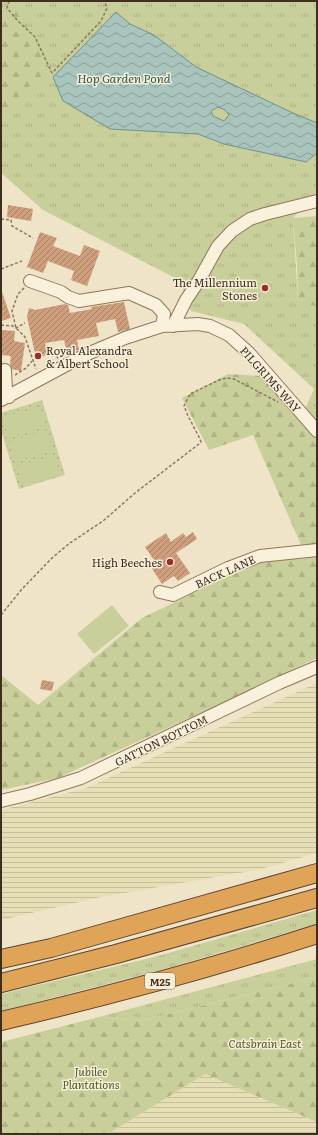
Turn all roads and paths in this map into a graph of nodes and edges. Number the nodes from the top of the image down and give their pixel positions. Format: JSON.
{"nodes":[{"id":1,"x":9,"y":1,"type":"edge"},
{"id":2,"x":104,"y":1,"type":"edge"},
{"id":3,"x":317,"y":200,"type":"edge"},
{"id":4,"x":1,"y":218,"type":"edge"},
{"id":5,"x":33,"y":238,"type":"dead end"},
{"id":6,"x":22,"y":261,"type":"dead end"},
{"id":7,"x":1,"y":269,"type":"edge"},
{"id":8,"x":30,"y":281,"type":"joint"},
{"id":9,"x":25,"y":323,"type":"dead end"},
{"id":10,"x":1,"y":325,"type":"edge"},
{"id":11,"x":168,"y":326,"type":"junction"},
{"id":12,"x":16,"y":328,"type":"junction"},
{"id":13,"x":32,"y":360,"type":"junction"},
{"id":14,"x":5,"y":376,"type":"joint"},
{"id":15,"x":40,"y":380,"type":"junction"},
{"id":16,"x":5,"y":399,"type":"edge"},
{"id":17,"x":281,"y":404,"type":"dead end"},
{"id":18,"x":317,"y":431,"type":"edge"},
{"id":19,"x":317,"y":550,"type":"edge"},
{"id":20,"x":160,"y":592,"type":"dead end"},
{"id":21,"x":1,"y":615,"type":"edge"},
{"id":22,"x":317,"y":667,"type":"edge"},
{"id":23,"x":1,"y":801,"type":"edge"},
{"id":24,"x":317,"y":873,"type":"edge"},
{"id":25,"x":317,"y":898,"type":"edge"},
{"id":26,"x":317,"y":934,"type":"edge"},
{"id":27,"x":1,"y":959,"type":"edge"},
{"id":28,"x":1,"y":983,"type":"edge"},
{"id":29,"x":1,"y":1022,"type":"edge"}],
"edges":[{"from":1,"to":2,"type":"path"},
{"from":3,"to":11,"type":"street"},
{"from":4,"to":5,"type":"path"},
{"from":6,"to":7,"type":"path"},
{"from":8,"to":11,"type":"street"},
{"from":8,"to":12,"type":"path"},
{"from":9,"to":12,"type":"path"},
{"from":10,"to":12,"type":"path"},
{"from":11,"to":15,"type":"street","name":"PILGRIMS WAY"},
{"from":11,"to":18,"type":"street","name":"PILGRIMS WAY"},
{"from":12,"to":13,"type":"path"},
{"from":13,"to":14,"type":"path"},
{"from":13,"to":15,"type":"path"},
{"from":14,"to":16,"type":"street"},
{"from":15,"to":16,"type":"street","name":"PILGRIMS WAY"},
{"from":17,"to":21,"type":"path"},
{"from":19,"to":20,"type":"street","name":"BACK LANE"},
{"from":22,"to":23,"type":"street","name":"GATTON BOTTOM"},
{"from":24,"to":27,"type":"highway"},
{"from":25,"to":28,"type":"highway"},
{"from":26,"to":29,"type":"highway","number":"M25"}]}
